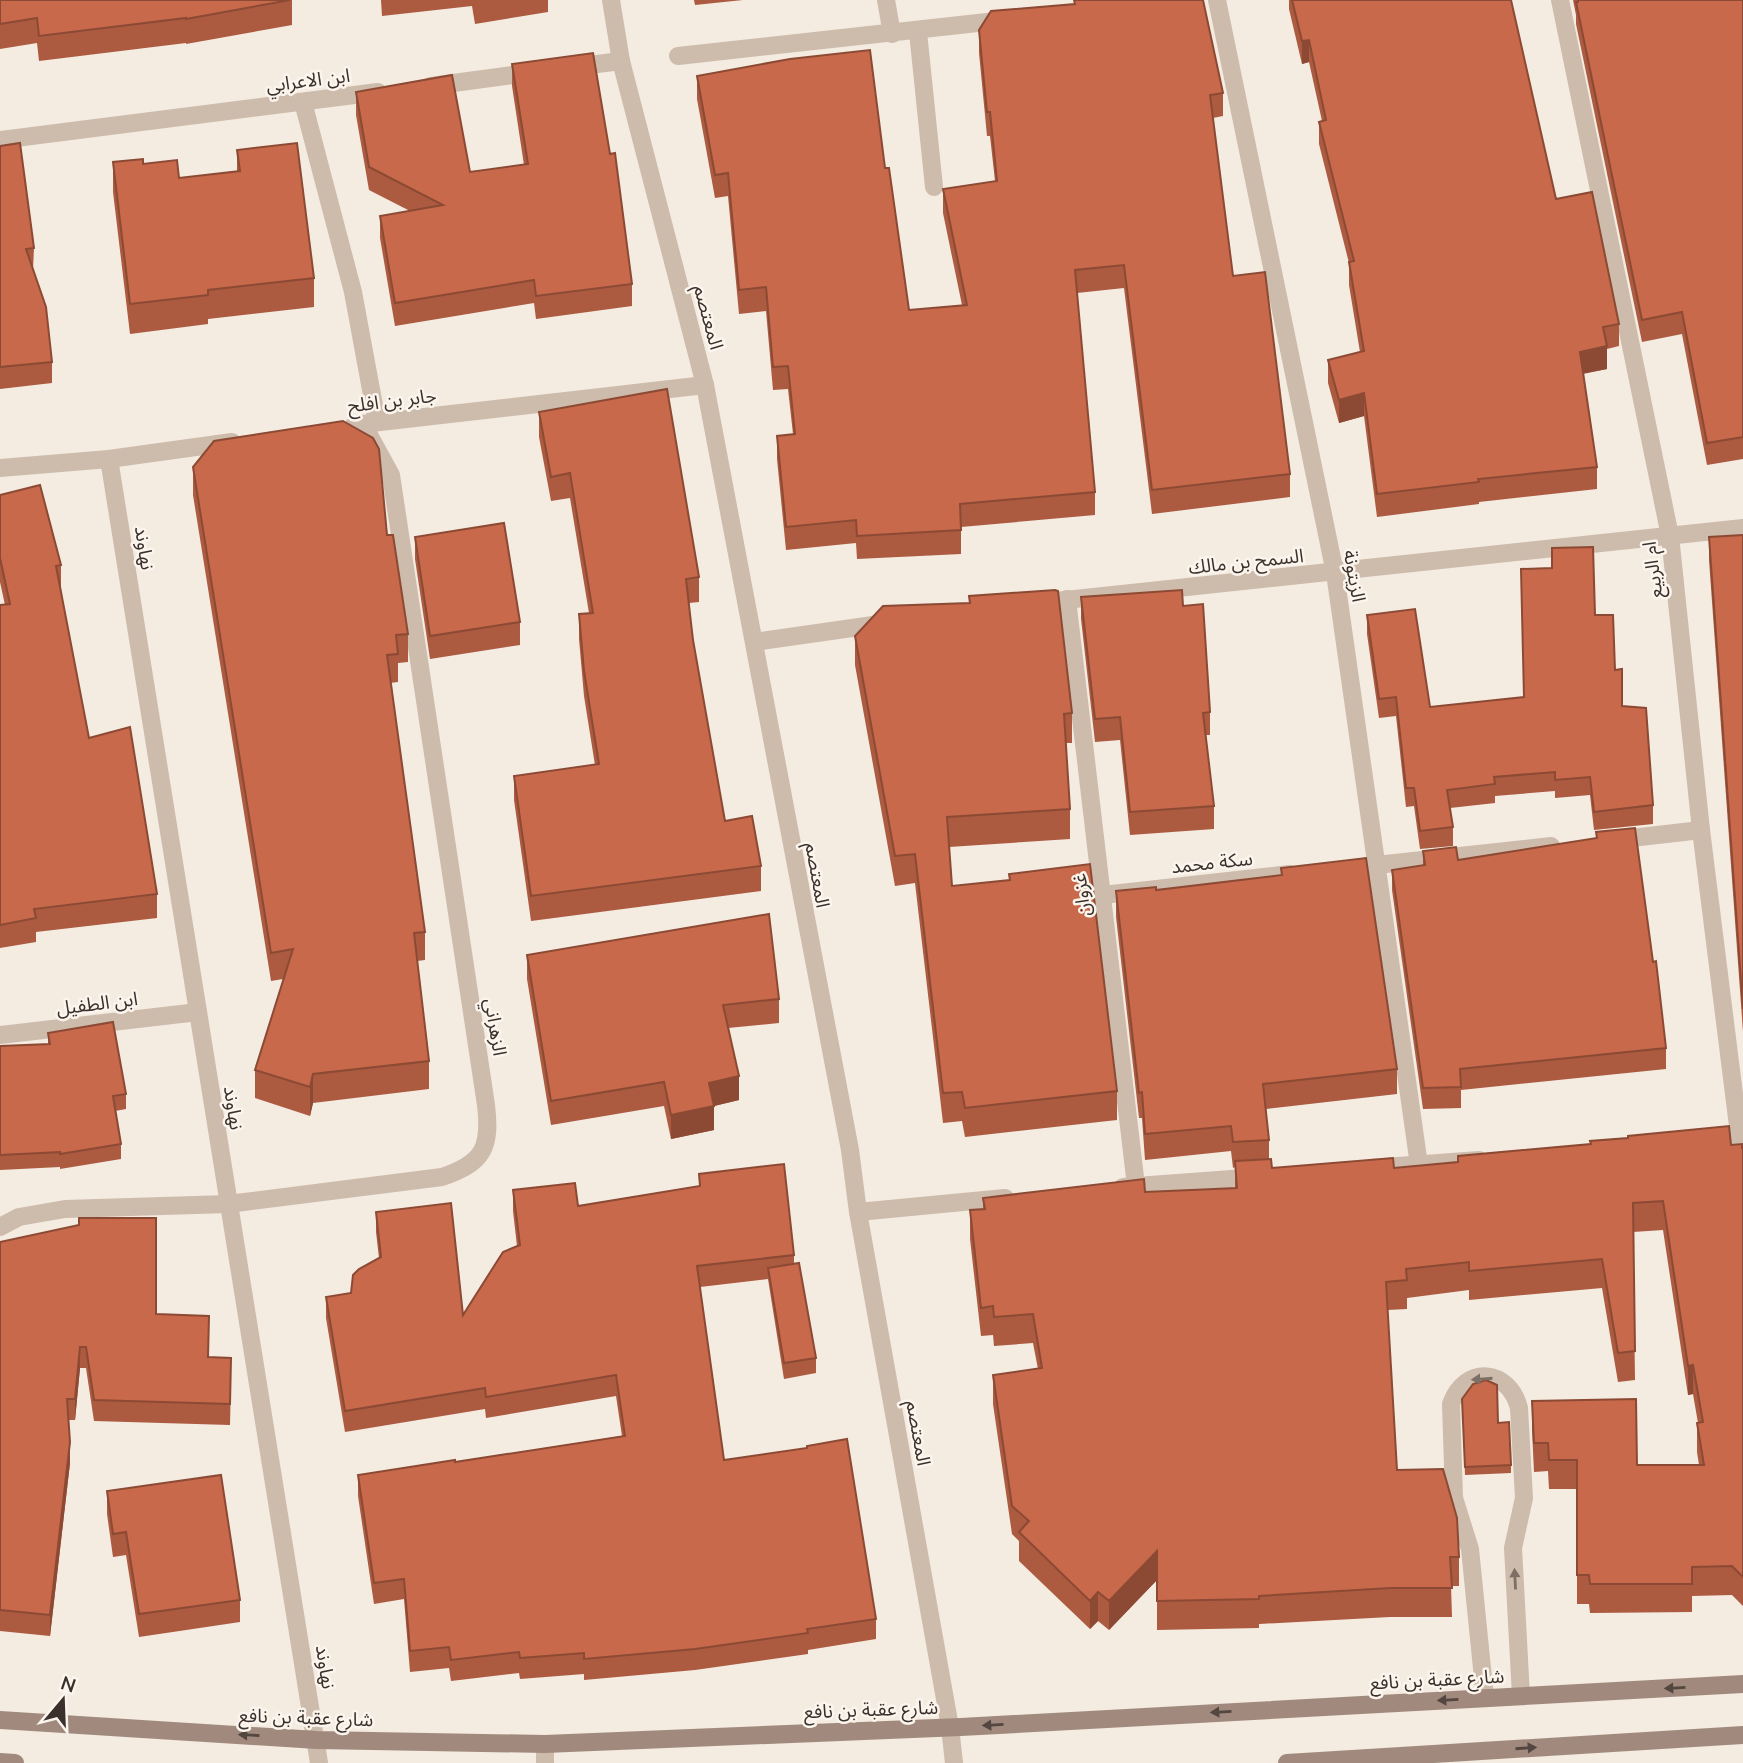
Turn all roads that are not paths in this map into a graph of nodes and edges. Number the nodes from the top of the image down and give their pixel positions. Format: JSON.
{"nodes":[{"id":1,"x":611,"y":0,"type":"edge"},
{"id":2,"x":886,"y":0,"type":"edge"},
{"id":3,"x":1217,"y":0,"type":"edge"},
{"id":4,"x":1560,"y":0,"type":"edge"},
{"id":5,"x":1027,"y":18,"type":"edge"},
{"id":6,"x":918,"y":32,"type":"junction"},
{"id":7,"x":892,"y":34,"type":"junction"},
{"id":8,"x":678,"y":56,"type":"dead end"},
{"id":9,"x":621,"y":61,"type":"junction"},
{"id":10,"x":303,"y":102,"type":"junction"},
{"id":11,"x":0,"y":140,"type":"edge"},
{"id":12,"x":934,"y":187,"type":"dead end"},
{"id":13,"x":705,"y":385,"type":"junction"},
{"id":14,"x":370,"y":423,"type":"junction"},
{"id":15,"x":336,"y":428,"type":"edge"},
{"id":16,"x":243,"y":440,"type":"edge"},
{"id":17,"x":110,"y":458,"type":"junction"},
{"id":18,"x":0,"y":468,"type":"edge"},
{"id":19,"x":1743,"y":528,"type":"edge"},
{"id":20,"x":1670,"y":536,"type":"junction"},
{"id":21,"x":1335,"y":573,"type":"junction"},
{"id":22,"x":1067,"y":599,"type":"junction"},
{"id":23,"x":1026,"y":605,"type":"edge"},
{"id":24,"x":903,"y":621,"type":"edge"},
{"id":25,"x":754,"y":642,"type":"junction"},
{"id":26,"x":1701,"y":830,"type":"junction"},
{"id":27,"x":1593,"y":842,"type":"edge"},
{"id":28,"x":1566,"y":845,"type":"edge"},
{"id":29,"x":1378,"y":865,"type":"junction"},
{"id":30,"x":1350,"y":868,"type":"edge"},
{"id":31,"x":1309,"y":872,"type":"edge"},
{"id":32,"x":1102,"y":895,"type":"junction"},
{"id":33,"x":198,"y":1012,"type":"junction"},
{"id":34,"x":0,"y":1035,"type":"edge"},
{"id":35,"x":1736,"y":1142,"type":"edge"},
{"id":36,"x":1503,"y":1159,"type":"edge"},
{"id":37,"x":1419,"y":1165,"type":"junction"},
{"id":38,"x":1352,"y":1170,"type":"edge"},
{"id":39,"x":1271,"y":1176,"type":"edge"},
{"id":40,"x":1136,"y":1186,"type":"junction"},
{"id":41,"x":1108,"y":1188,"type":"edge"},
{"id":42,"x":1025,"y":1196,"type":"edge"},
{"id":43,"x":228,"y":1204,"type":"junction"},
{"id":44,"x":858,"y":1212,"type":"junction"},
{"id":45,"x":0,"y":1227,"type":"edge"},
{"id":46,"x":1743,"y":1684,"type":"edge"},
{"id":47,"x":1521,"y":1696,"type":"junction"},
{"id":48,"x":1485,"y":1698,"type":"junction"},
{"id":49,"x":0,"y":1720,"type":"edge"},
{"id":50,"x":950,"y":1727,"type":"junction"},
{"id":51,"x":1743,"y":1735,"type":"edge"},
{"id":52,"x":317,"y":1740,"type":"junction"},
{"id":53,"x":545,"y":1744,"type":"junction"},
{"id":54,"x":0,"y":1762,"type":"edge"},
{"id":55,"x":15,"y":1763,"type":"edge"},
{"id":56,"x":319,"y":1763,"type":"edge"},
{"id":57,"x":545,"y":1763,"type":"edge"},
{"id":58,"x":954,"y":1763,"type":"edge"},
{"id":59,"x":1287,"y":1763,"type":"edge"}],
"edges":[{"from":1,"to":9,"type":"street","name":"المعتصم"},
{"from":2,"to":7,"type":"street"},
{"from":3,"to":21,"type":"street","name":"الزيتونة"},
{"from":4,"to":20,"type":"street","name":"ام الربيع"},
{"from":5,"to":6,"type":"street"},
{"from":6,"to":7,"type":"street"},
{"from":6,"to":12,"type":"street"},
{"from":7,"to":8,"type":"street"},
{"from":9,"to":10,"type":"street","name":"ابن الاعرابي"},
{"from":9,"to":13,"type":"street","name":"المعتصم"},
{"from":10,"to":11,"type":"street","name":"ابن الاعرابي"},
{"from":10,"to":14,"type":"street","name":"الزهراني"},
{"from":13,"to":14,"type":"street","name":"جابر بن افلح"},
{"from":13,"to":25,"type":"street","name":"المعتصم"},
{"from":14,"to":15,"type":"street","name":"جابر بن افلح"},
{"from":14,"to":43,"type":"street","name":"الزهراني"},
{"from":16,"to":17,"type":"street"},
{"from":17,"to":18,"type":"street"},
{"from":17,"to":33,"type":"street","name":"نهاوند"},
{"from":19,"to":20,"type":"street","name":"السمح بن مالك"},
{"from":20,"to":21,"type":"street","name":"السمح بن مالك"},
{"from":20,"to":26,"type":"street","name":"ام الربيع"},
{"from":21,"to":22,"type":"street","name":"السمح بن مالك"},
{"from":21,"to":29,"type":"street","name":"الزيتونة"},
{"from":22,"to":23,"type":"street","name":"السمح بن مالك"},
{"from":22,"to":32,"type":"street","name":"غزوان"},
{"from":24,"to":25,"type":"street"},
{"from":25,"to":44,"type":"street","name":"المعتصم"},
{"from":26,"to":27,"type":"street"},
{"from":26,"to":35,"type":"street","name":"ام الربيع"},
{"from":28,"to":29,"type":"street"},
{"from":29,"to":30,"type":"street"},
{"from":29,"to":37,"type":"street","name":"الزيتونة"},
{"from":31,"to":32,"type":"street","name":"سكة محمد"},
{"from":32,"to":40,"type":"street","name":"غزوان"},
{"from":33,"to":34,"type":"street","name":"ابن الطفيل"},
{"from":33,"to":43,"type":"street","name":"نهاوند"},
{"from":36,"to":37,"type":"street"},
{"from":37,"to":38,"type":"street"},
{"from":39,"to":40,"type":"street"},
{"from":40,"to":41,"type":"street"},
{"from":42,"to":44,"type":"street"},
{"from":43,"to":45,"type":"street","name":"الزهراني"},
{"from":43,"to":52,"type":"street","name":"نهاوند"},
{"from":44,"to":50,"type":"street","name":"المعتصم"},
{"from":46,"to":47,"type":"street","name":"شارع عقبة بن نافع","one_way":true},
{"from":47,"to":48,"type":"street","name":"شارع عقبة بن نافع"},
{"from":47,"to":48,"type":"street","one_way":true},
{"from":48,"to":50,"type":"street","name":"شارع عقبة بن نافع","one_way":true},
{"from":52,"to":49,"type":"street","name":"شارع عقبة بن نافع","one_way":true},
{"from":50,"to":53,"type":"street","name":"شارع عقبة بن نافع"},
{"from":50,"to":58,"type":"street","name":"المعتصم"},
{"from":59,"to":51,"type":"street","one_way":true},
{"from":52,"to":53,"type":"street","name":"شارع عقبة بن نافع"},
{"from":52,"to":56,"type":"street","name":"نهاوند"},
{"from":53,"to":57,"type":"street"},
{"from":54,"to":55,"type":"street"}]}
